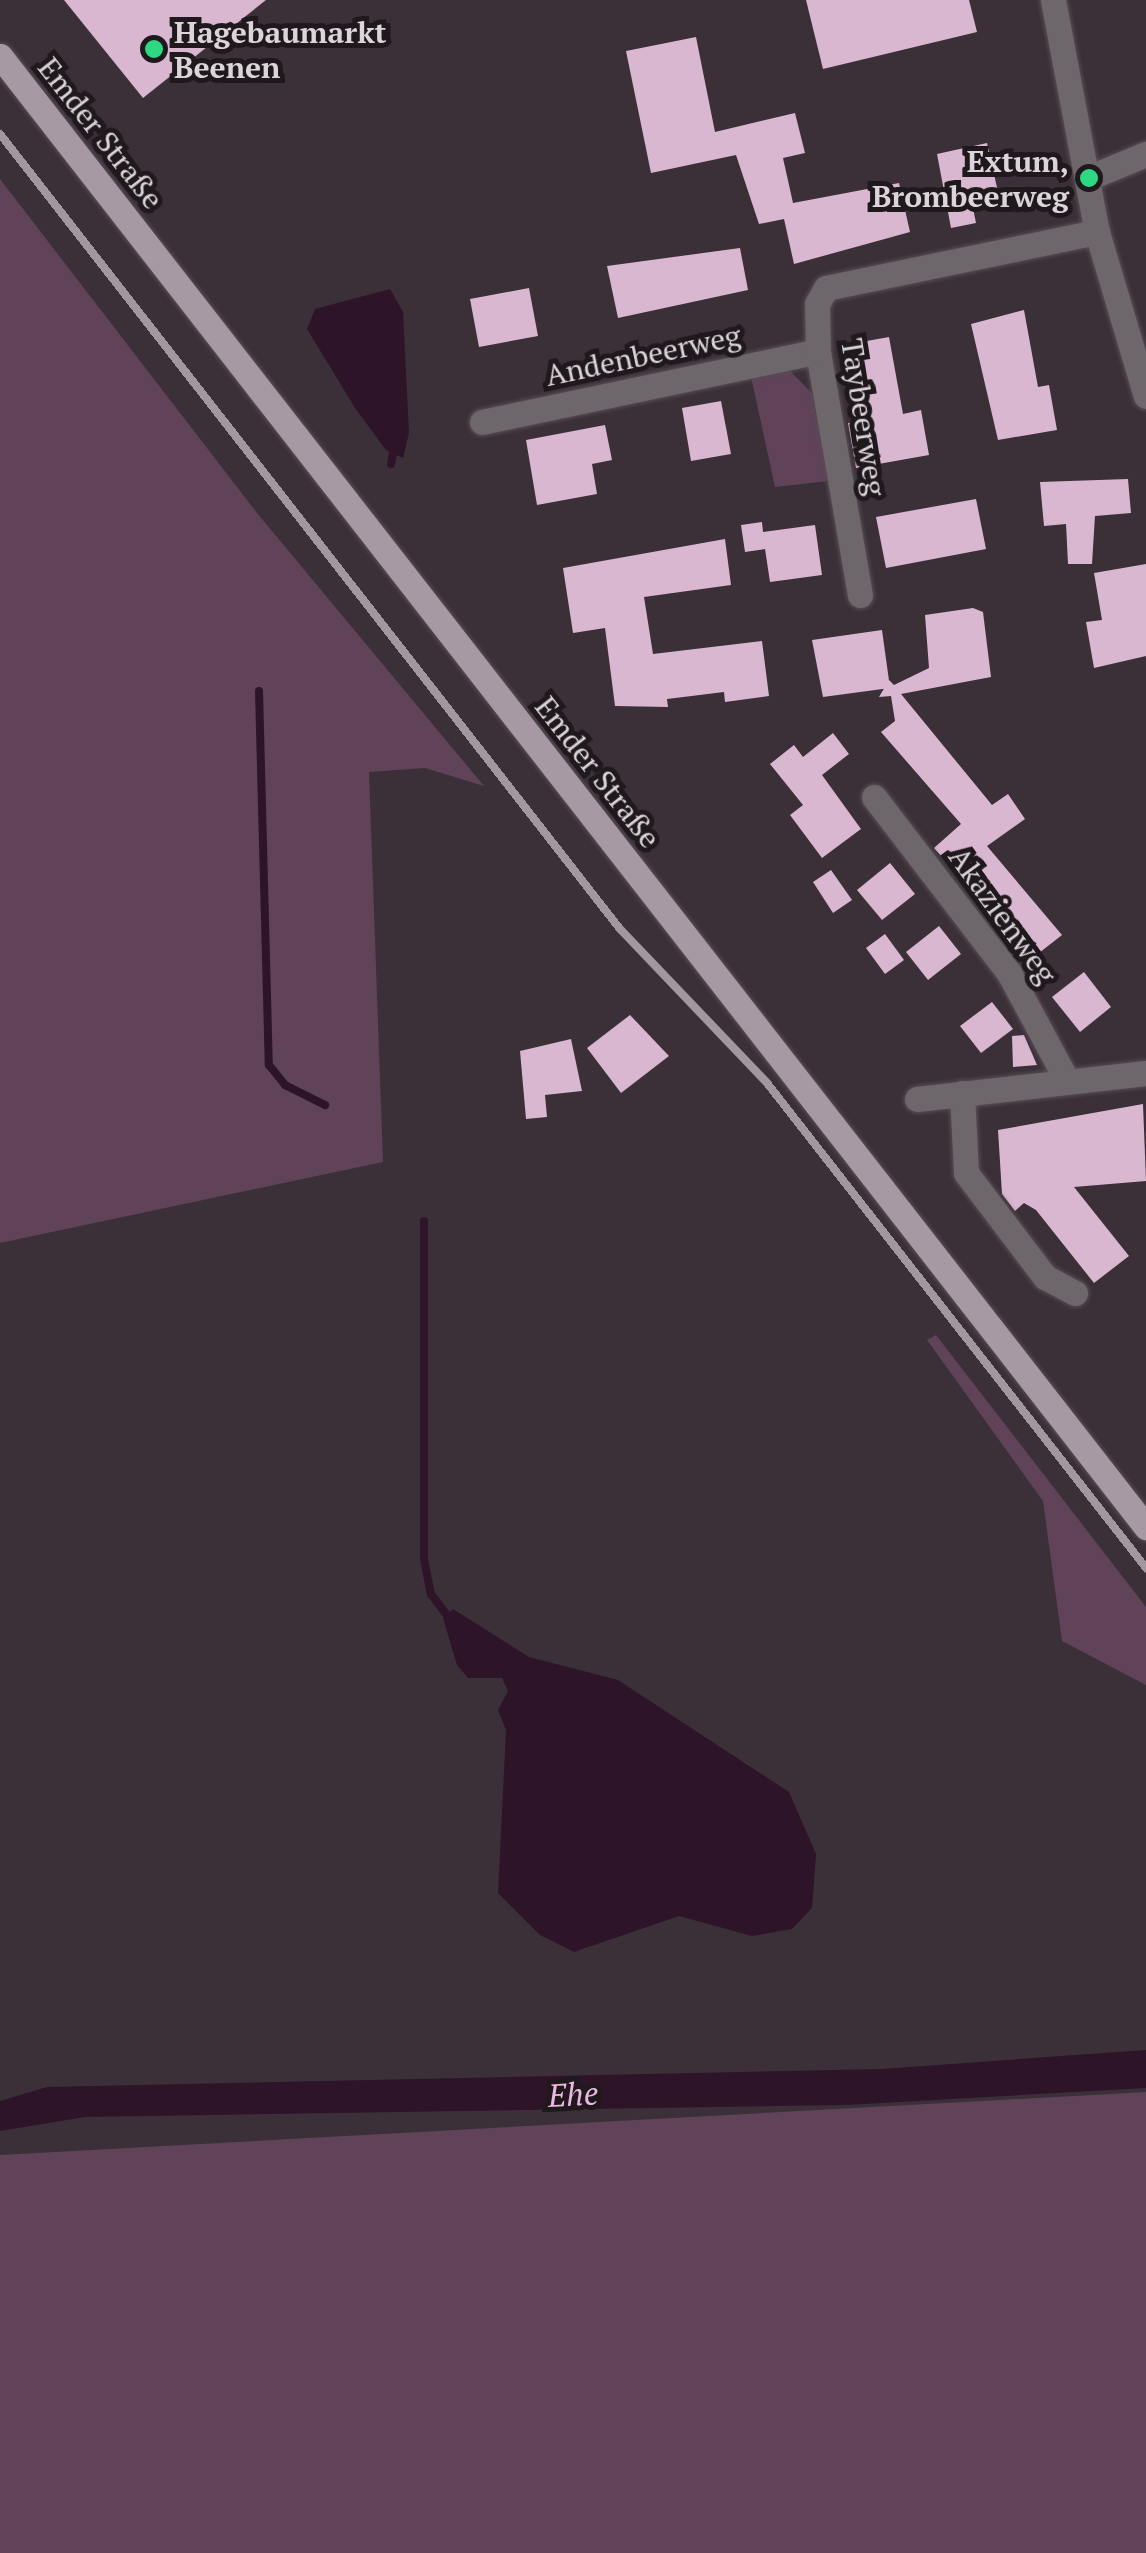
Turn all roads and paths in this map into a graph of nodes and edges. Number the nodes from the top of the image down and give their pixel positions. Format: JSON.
{"nodes":[{"id":1,"x":1052,"y":0,"type":"edge"},
{"id":2,"x":0,"y":56,"type":"edge"},
{"id":3,"x":1146,"y":154,"type":"edge"},
{"id":4,"x":1088,"y":178,"type":"junction"},
{"id":5,"x":1097,"y":232,"type":"junction"},
{"id":6,"x":818,"y":352,"type":"junction"},
{"id":7,"x":1146,"y":396,"type":"edge"},
{"id":8,"x":482,"y":422,"type":"dead end"},
{"id":9,"x":860,"y":595,"type":"dead end"},
{"id":10,"x":874,"y":797,"type":"dead end"},
{"id":11,"x":1146,"y":1073,"type":"edge"},
{"id":12,"x":1066,"y":1078,"type":"junction"},
{"id":13,"x":962,"y":1092,"type":"junction"},
{"id":14,"x":918,"y":1099,"type":"dead end"},
{"id":15,"x":1075,"y":1292,"type":"dead end"},
{"id":16,"x":1146,"y":1527,"type":"edge"}],
"edges":[{"from":1,"to":4,"type":"street"},
{"from":2,"to":16,"type":"main road","name":"Emder Straße"},
{"from":3,"to":4,"type":"street"},
{"from":4,"to":5,"type":"street"},
{"from":5,"to":6,"type":"street","name":"Taybeerweg"},
{"from":5,"to":7,"type":"street"},
{"from":6,"to":8,"type":"street","name":"Andenbeerweg"},
{"from":6,"to":9,"type":"street","name":"Taybeerweg"},
{"from":10,"to":12,"type":"street","name":"Akazienweg"},
{"from":11,"to":12,"type":"street"},
{"from":12,"to":13,"type":"street"},
{"from":13,"to":14,"type":"street"},
{"from":13,"to":15,"type":"street"}]}
